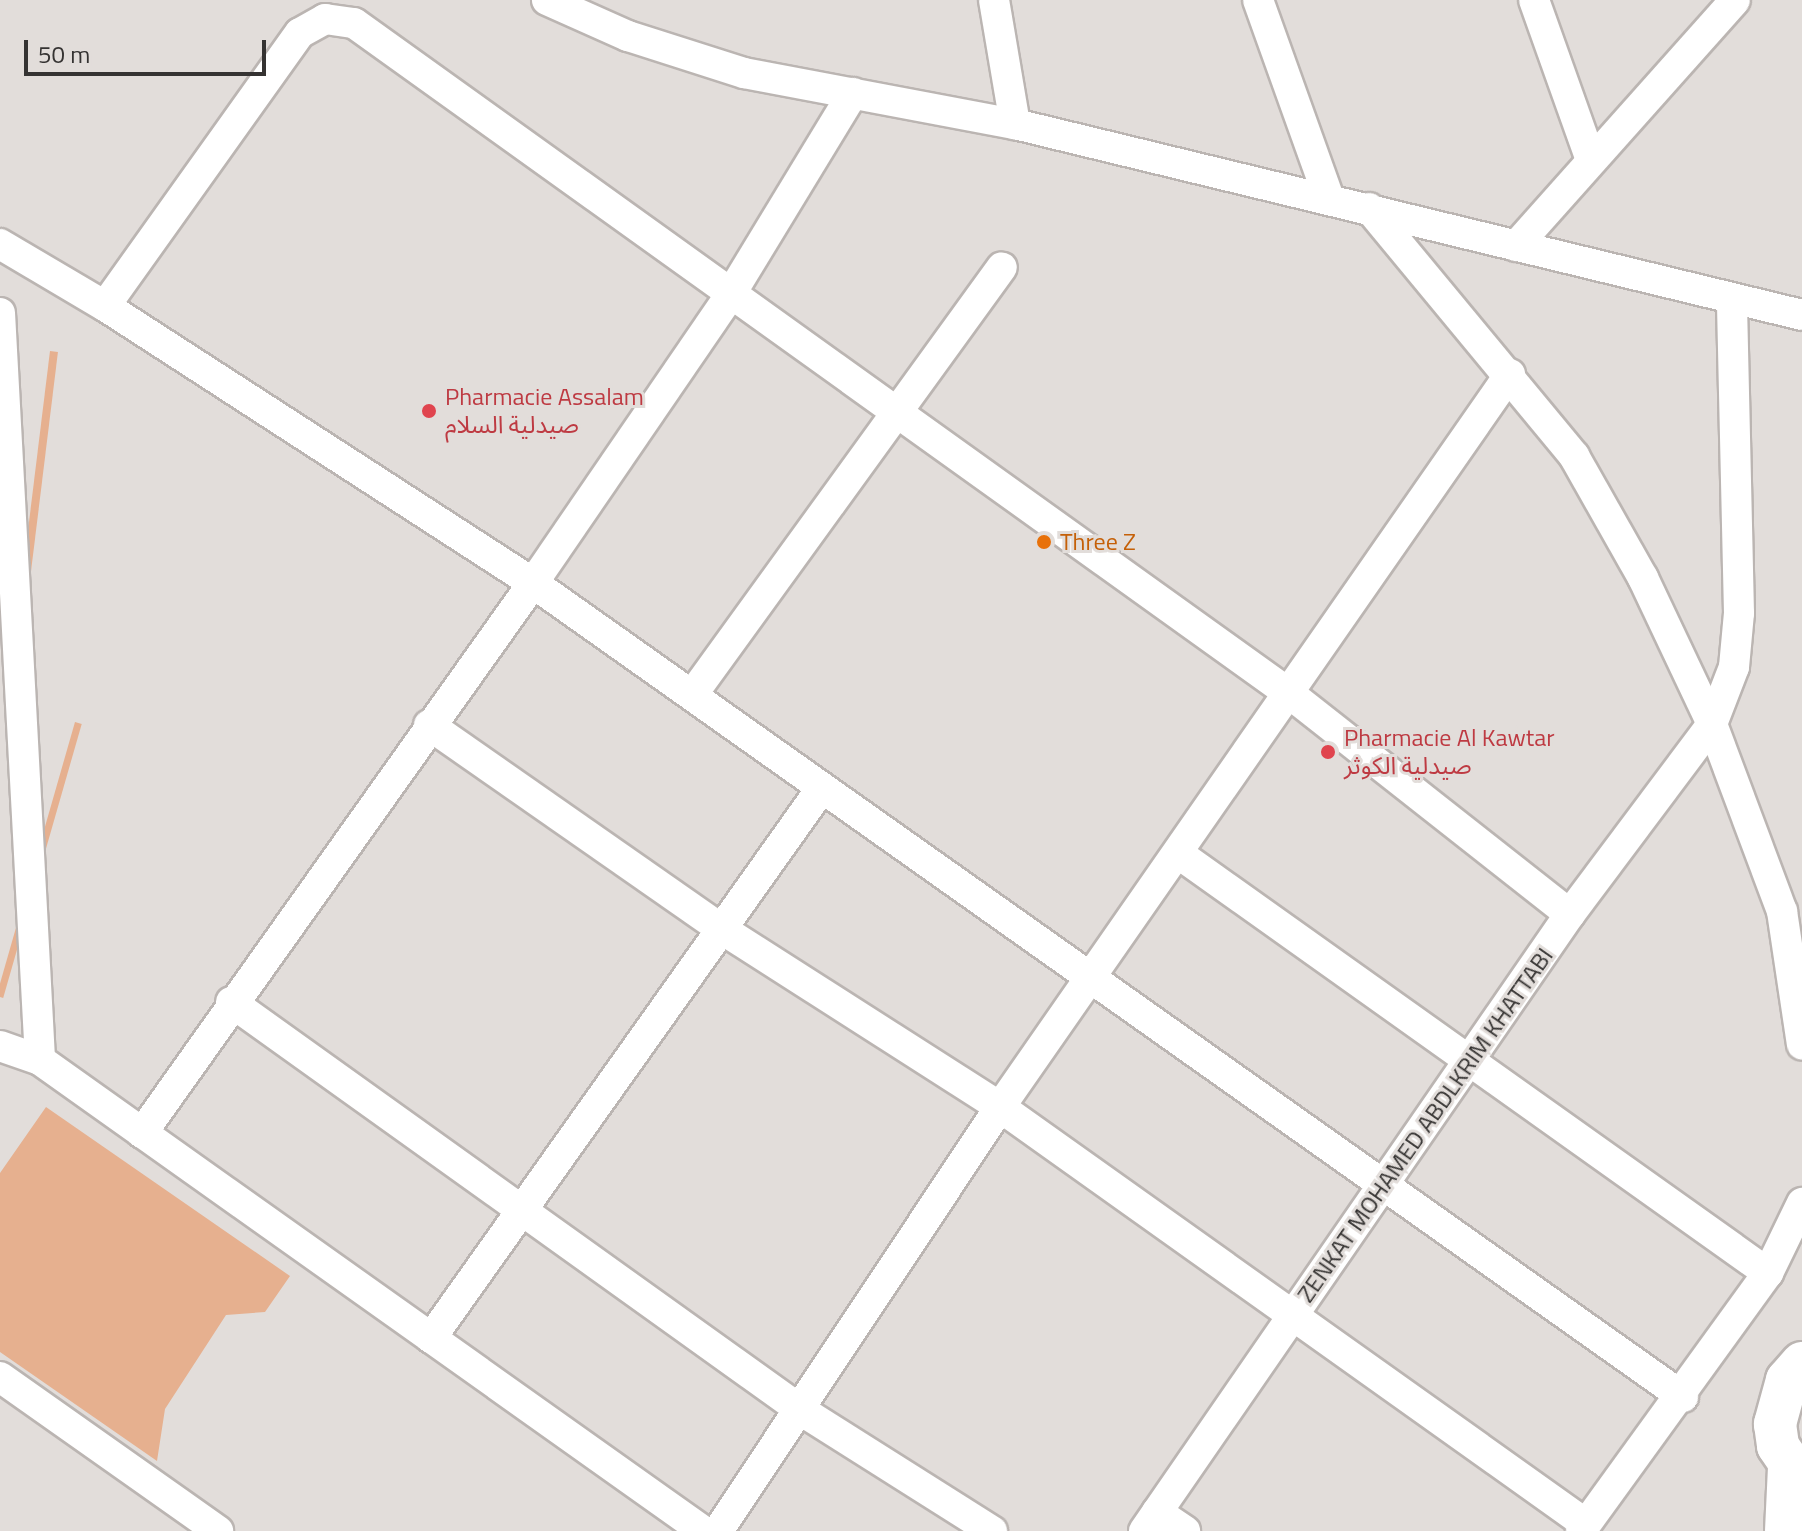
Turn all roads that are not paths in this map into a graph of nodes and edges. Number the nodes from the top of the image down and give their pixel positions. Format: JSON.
{"nodes":[{"id":1,"x":547,"y":0,"type":"edge"},
{"id":2,"x":994,"y":0,"type":"edge"},
{"id":3,"x":1258,"y":0,"type":"edge"},
{"id":4,"x":1534,"y":0,"type":"edge"},
{"id":5,"x":1735,"y":0,"type":"edge"},
{"id":6,"x":853,"y":93,"type":"junction"},
{"id":7,"x":1015,"y":124,"type":"junction"},
{"id":8,"x":1590,"y":157,"type":"junction"},
{"id":9,"x":1328,"y":196,"type":"junction"},
{"id":10,"x":1369,"y":208,"type":"junction"},
{"id":11,"x":0,"y":244,"type":"edge"},
{"id":12,"x":1516,"y":246,"type":"junction"},
{"id":13,"x":1002,"y":267,"type":"dead end"},
{"id":14,"x":732,"y":292,"type":"junction"},
{"id":15,"x":1732,"y":299,"type":"junction"},
{"id":16,"x":105,"y":306,"type":"junction"},
{"id":17,"x":0,"y":313,"type":"edge"},
{"id":18,"x":1802,"y":315,"type":"edge"},
{"id":19,"x":1510,"y":374,"type":"junction"},
{"id":20,"x":897,"y":411,"type":"junction"},
{"id":21,"x":533,"y":583,"type":"junction"},
{"id":22,"x":9,"y":652,"type":"edge"},
{"id":23,"x":1290,"y":694,"type":"junction"},
{"id":24,"x":692,"y":695,"type":"junction"},
{"id":25,"x":1712,"y":724,"type":"junction"},
{"id":26,"x":429,"y":725,"type":"junction"},
{"id":27,"x":821,"y":789,"type":"junction"},
{"id":28,"x":1179,"y":854,"type":"junction"},
{"id":29,"x":1792,"y":911,"type":"edge"},
{"id":30,"x":1570,"y":914,"type":"junction"},
{"id":31,"x":720,"y":928,"type":"junction"},
{"id":32,"x":1089,"y":978,"type":"junction"},
{"id":33,"x":231,"y":1002,"type":"junction"},
{"id":34,"x":1802,"y":1045,"type":"edge"},
{"id":35,"x":0,"y":1046,"type":"edge"},
{"id":36,"x":40,"y":1060,"type":"junction"},
{"id":37,"x":1469,"y":1060,"type":"junction"},
{"id":38,"x":1000,"y":1107,"type":"junction"},
{"id":39,"x":142,"y":1133,"type":"junction"},
{"id":40,"x":1382,"y":1185,"type":"junction"},
{"id":41,"x":1802,"y":1203,"type":"edge"},
{"id":42,"x":522,"y":1207,"type":"junction"},
{"id":43,"x":1768,"y":1273,"type":"junction"},
{"id":44,"x":1294,"y":1315,"type":"junction"},
{"id":45,"x":431,"y":1338,"type":"junction"},
{"id":46,"x":1802,"y":1363,"type":"edge"},
{"id":47,"x":0,"y":1377,"type":"edge"},
{"id":48,"x":1683,"y":1397,"type":"junction"},
{"id":49,"x":802,"y":1411,"type":"junction"},
{"id":50,"x":1795,"y":1474,"type":"edge"},
{"id":51,"x":1150,"y":1522,"type":"edge"},
{"id":52,"x":1583,"y":1527,"type":"edge"},
{"id":53,"x":218,"y":1531,"type":"edge"},
{"id":54,"x":703,"y":1531,"type":"edge"},
{"id":55,"x":718,"y":1531,"type":"edge"},
{"id":56,"x":992,"y":1531,"type":"edge"},
{"id":57,"x":1185,"y":1531,"type":"edge"},
{"id":58,"x":1786,"y":1531,"type":"edge"}],
"edges":[{"from":1,"to":6,"type":"street"},
{"from":2,"to":7,"type":"street"},
{"from":3,"to":9,"type":"street"},
{"from":4,"to":8,"type":"street"},
{"from":5,"to":8,"type":"street"},
{"from":6,"to":7,"type":"street"},
{"from":6,"to":14,"type":"street"},
{"from":7,"to":9,"type":"street"},
{"from":8,"to":12,"type":"street"},
{"from":9,"to":10,"type":"street"},
{"from":10,"to":12,"type":"street"},
{"from":10,"to":19,"type":"street"},
{"from":11,"to":16,"type":"street"},
{"from":12,"to":15,"type":"street"},
{"from":13,"to":20,"type":"street"},
{"from":14,"to":16,"type":"street"},
{"from":14,"to":20,"type":"street"},
{"from":14,"to":21,"type":"street"},
{"from":15,"to":18,"type":"street"},
{"from":15,"to":25,"type":"street","name":"ZENKAT MOHAMED ABDLKRIM KHATTABI"},
{"from":16,"to":21,"type":"street"},
{"from":17,"to":22,"type":"street"},
{"from":19,"to":23,"type":"street"},
{"from":19,"to":25,"type":"street"},
{"from":20,"to":23,"type":"street"},
{"from":20,"to":24,"type":"street"},
{"from":21,"to":24,"type":"street"},
{"from":21,"to":26,"type":"street"},
{"from":22,"to":36,"type":"street"},
{"from":23,"to":28,"type":"street"},
{"from":23,"to":30,"type":"street"},
{"from":24,"to":27,"type":"street"},
{"from":25,"to":29,"type":"street"},
{"from":25,"to":30,"type":"street","name":"ZENKAT MOHAMED ABDLKRIM KHATTABI"},
{"from":26,"to":31,"type":"street"},
{"from":26,"to":33,"type":"street"},
{"from":27,"to":31,"type":"street"},
{"from":27,"to":32,"type":"street"},
{"from":28,"to":32,"type":"street"},
{"from":28,"to":37,"type":"street"},
{"from":29,"to":34,"type":"street"},
{"from":30,"to":37,"type":"street","name":"ZENKAT MOHAMED ABDLKRIM KHATTABI"},
{"from":31,"to":38,"type":"street"},
{"from":31,"to":42,"type":"street"},
{"from":32,"to":38,"type":"street"},
{"from":32,"to":40,"type":"street"},
{"from":33,"to":39,"type":"street"},
{"from":33,"to":42,"type":"street"},
{"from":35,"to":36,"type":"street"},
{"from":36,"to":39,"type":"street"},
{"from":37,"to":40,"type":"street","name":"ZENKAT MOHAMED ABDLKRIM KHATTABI"},
{"from":37,"to":43,"type":"street"},
{"from":38,"to":44,"type":"street"},
{"from":38,"to":49,"type":"street"},
{"from":39,"to":45,"type":"street"},
{"from":40,"to":44,"type":"street","name":"ZENKAT MOHAMED ABDLKRIM KHATTABI"},
{"from":40,"to":48,"type":"street"},
{"from":41,"to":43,"type":"street"},
{"from":42,"to":45,"type":"street"},
{"from":42,"to":49,"type":"street"},
{"from":43,"to":48,"type":"street"},
{"from":44,"to":51,"type":"street","name":"ZENKAT MOHAMED ABDLKRIM KHATTABI"},
{"from":44,"to":52,"type":"street"},
{"from":45,"to":54,"type":"street"},
{"from":46,"to":50,"type":"main road"},
{"from":47,"to":53,"type":"street"},
{"from":48,"to":52,"type":"street"},
{"from":49,"to":55,"type":"street"},
{"from":49,"to":56,"type":"street"},
{"from":50,"to":58,"type":"main road"},
{"from":51,"to":57,"type":"street"}]}
